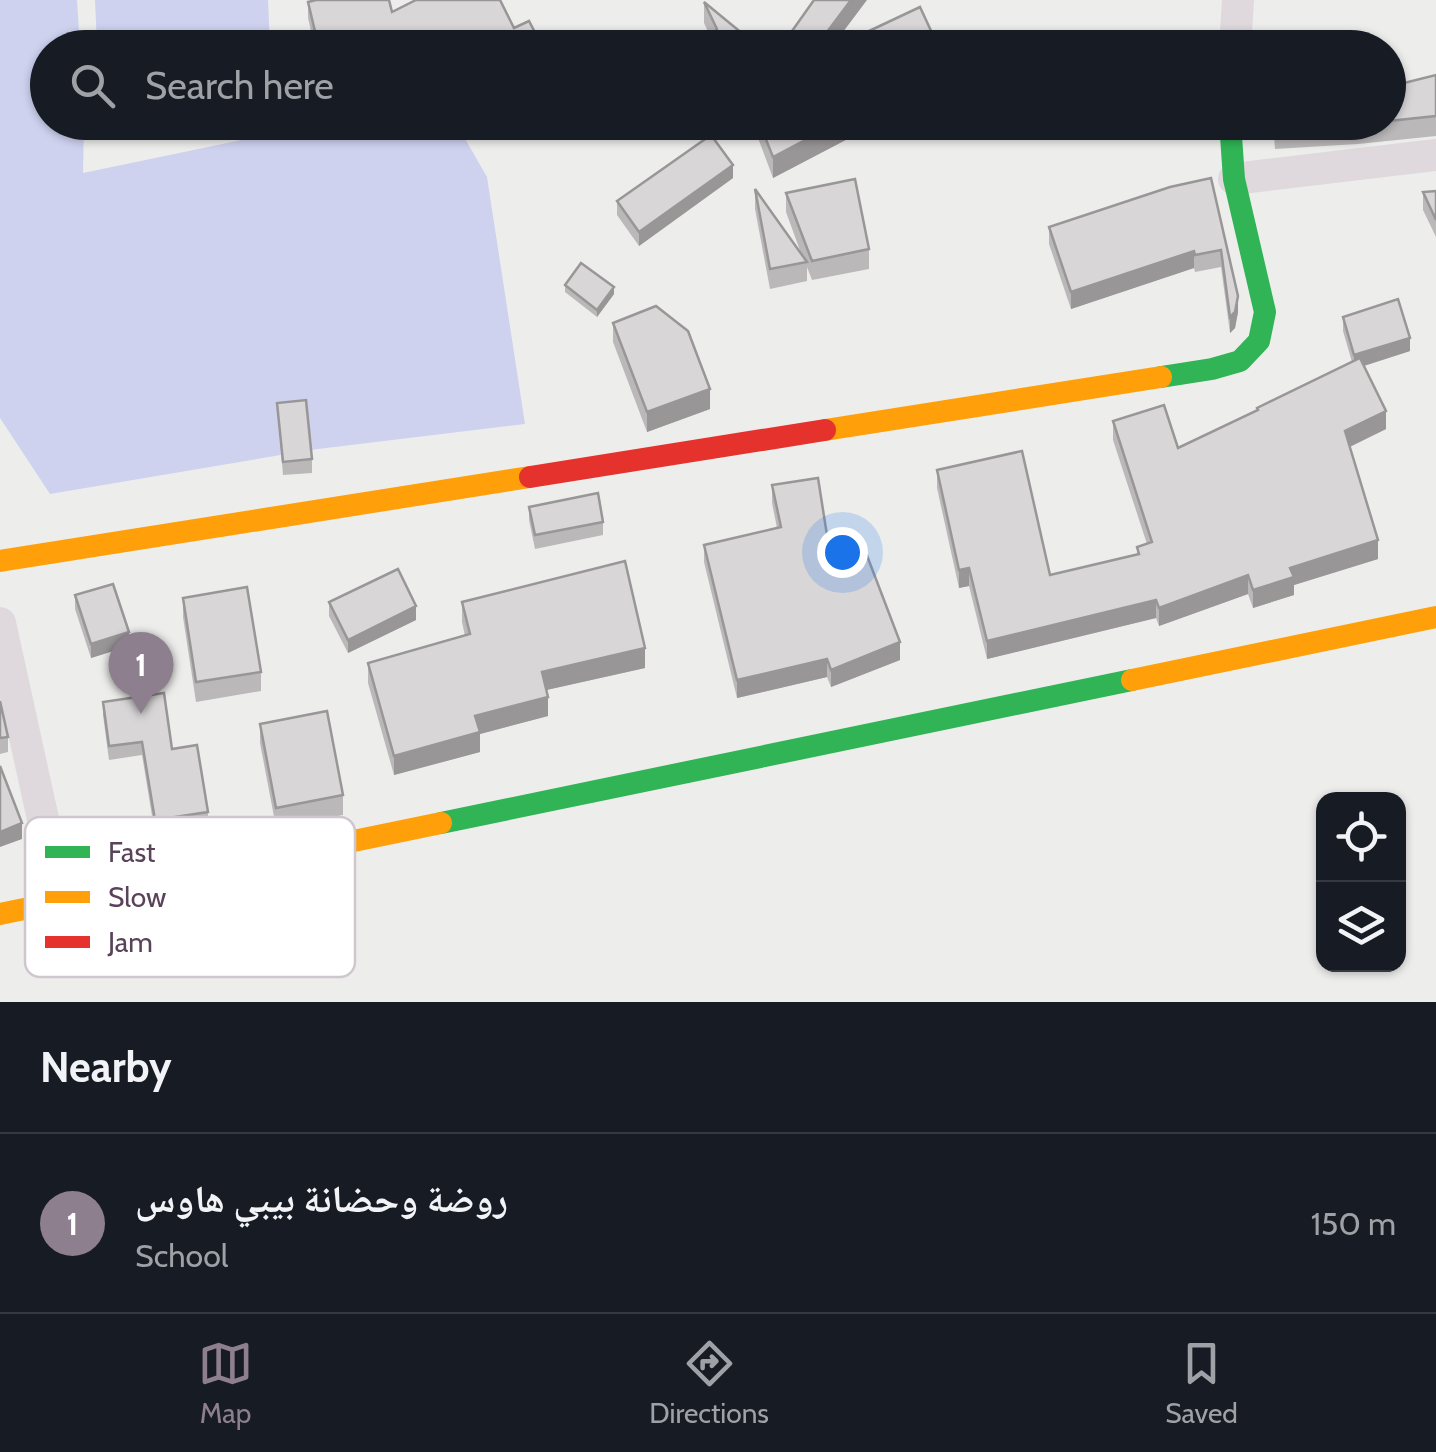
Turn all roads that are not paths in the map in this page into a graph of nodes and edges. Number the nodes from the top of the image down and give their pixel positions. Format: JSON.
{"nodes":[{"id":1,"x":1238,"y":0,"type":"edge"},
{"id":2,"x":1236,"y":30,"type":"edge"},
{"id":3,"x":1231,"y":140,"type":"edge"},
{"id":4,"x":1436,"y":155,"type":"edge"},
{"id":5,"x":1234,"y":179,"type":"junction"},
{"id":6,"x":0,"y":562,"type":"edge"},
{"id":7,"x":1436,"y":617,"type":"edge"},
{"id":8,"x":0,"y":624,"type":"edge"},
{"id":9,"x":42,"y":817,"type":"edge"},
{"id":10,"x":355,"y":840,"type":"edge"},
{"id":11,"x":25,"y":909,"type":"edge"},
{"id":12,"x":0,"y":914,"type":"edge"}],
"edges":[{"from":1,"to":2,"type":"street"},
{"from":3,"to":5,"type":"street"},
{"from":4,"to":5,"type":"street"},
{"from":5,"to":6,"type":"street"},
{"from":7,"to":10,"type":"street"},
{"from":8,"to":9,"type":"street"},
{"from":11,"to":12,"type":"street"}]}
